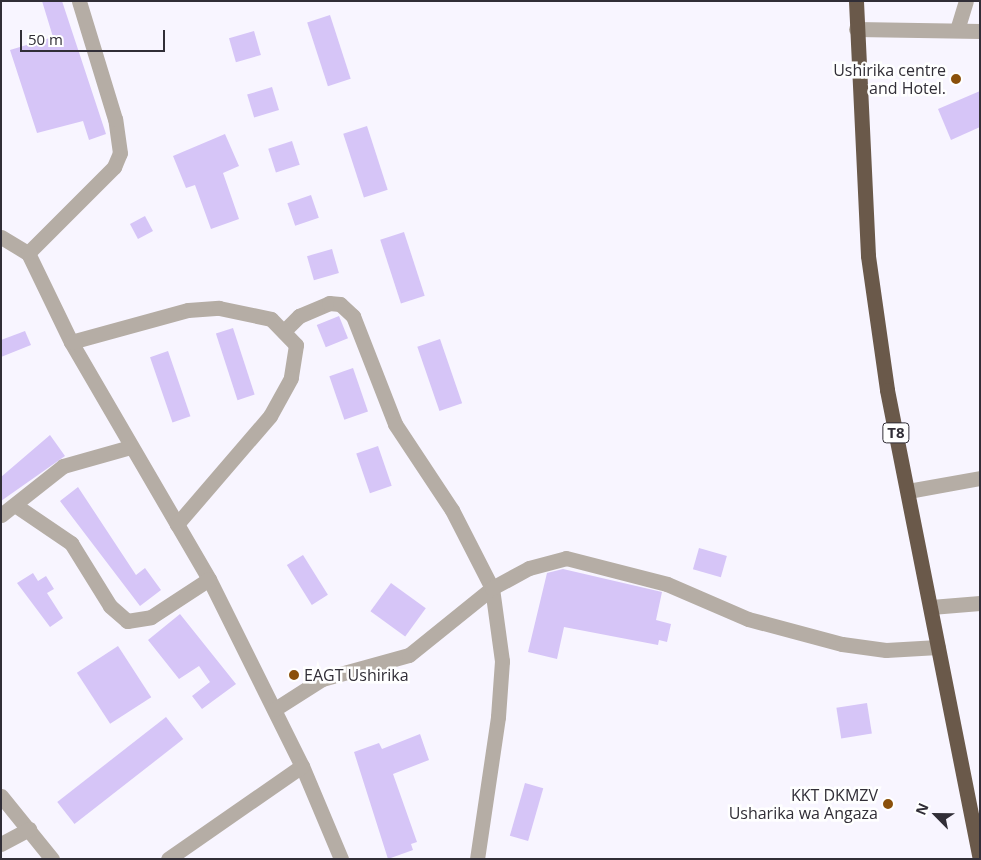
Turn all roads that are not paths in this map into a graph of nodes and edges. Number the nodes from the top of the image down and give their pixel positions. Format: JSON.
{"nodes":[{"id":1,"x":79,"y":1,"type":"edge"},
{"id":2,"x":856,"y":1,"type":"edge"},
{"id":3,"x":966,"y":1,"type":"edge"},
{"id":4,"x":856,"y":29,"type":"junction"},
{"id":5,"x":958,"y":30,"type":"junction"},
{"id":6,"x":980,"y":31,"type":"edge"},
{"id":7,"x":1,"y":237,"type":"edge"},
{"id":8,"x":28,"y":253,"type":"junction"},
{"id":9,"x":285,"y":330,"type":"junction"},
{"id":10,"x":71,"y":342,"type":"junction"},
{"id":11,"x":130,"y":447,"type":"junction"},
{"id":12,"x":980,"y":478,"type":"edge"},
{"id":13,"x":908,"y":490,"type":"junction"},
{"id":14,"x":15,"y":504,"type":"junction"},
{"id":15,"x":1,"y":515,"type":"edge"},
{"id":16,"x":177,"y":524,"type":"junction"},
{"id":17,"x":209,"y":578,"type":"junction"},
{"id":18,"x":492,"y":588,"type":"junction"},
{"id":19,"x":980,"y":603,"type":"edge"},
{"id":20,"x":931,"y":607,"type":"junction"},
{"id":21,"x":938,"y":647,"type":"junction"},
{"id":22,"x":275,"y":709,"type":"junction"},
{"id":23,"x":302,"y":766,"type":"junction"},
{"id":24,"x":1,"y":796,"type":"edge"},
{"id":25,"x":29,"y":829,"type":"junction"},
{"id":26,"x":1,"y":844,"type":"edge"},
{"id":27,"x":175,"y":857,"type":"edge"},
{"id":28,"x":52,"y":859,"type":"edge"},
{"id":29,"x":341,"y":859,"type":"edge"},
{"id":30,"x":477,"y":859,"type":"edge"},
{"id":31,"x":980,"y":859,"type":"edge"}],
"edges":[{"from":1,"to":8,"type":"street"},
{"from":2,"to":4,"type":"highway","number":"T8"},
{"from":3,"to":5,"type":"street"},
{"from":4,"to":5,"type":"street"},
{"from":4,"to":13,"type":"highway","number":"T8"},
{"from":5,"to":6,"type":"street"},
{"from":7,"to":8,"type":"street"},
{"from":8,"to":10,"type":"street"},
{"from":9,"to":10,"type":"street"},
{"from":9,"to":16,"type":"street"},
{"from":9,"to":18,"type":"street"},
{"from":10,"to":11,"type":"street"},
{"from":11,"to":14,"type":"street"},
{"from":11,"to":16,"type":"street"},
{"from":12,"to":13,"type":"street"},
{"from":13,"to":20,"type":"highway","number":"T8"},
{"from":14,"to":15,"type":"street"},
{"from":14,"to":17,"type":"street"},
{"from":16,"to":17,"type":"street"},
{"from":17,"to":22,"type":"street"},
{"from":18,"to":21,"type":"street"},
{"from":18,"to":22,"type":"street"},
{"from":18,"to":30,"type":"street"},
{"from":19,"to":20,"type":"street"},
{"from":20,"to":21,"type":"highway","number":"T8"},
{"from":21,"to":31,"type":"highway","number":"T8"},
{"from":22,"to":23,"type":"street"},
{"from":23,"to":27,"type":"street"},
{"from":23,"to":29,"type":"street"},
{"from":24,"to":25,"type":"street"},
{"from":25,"to":26,"type":"street"},
{"from":25,"to":28,"type":"street"}]}
